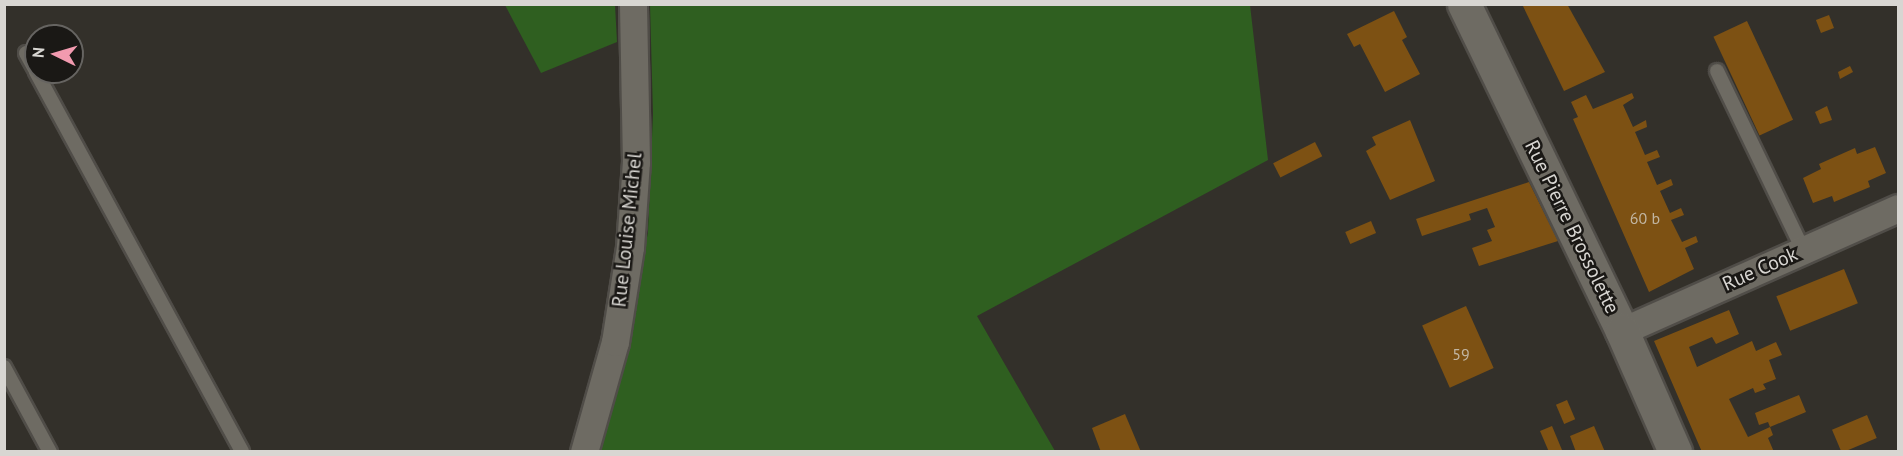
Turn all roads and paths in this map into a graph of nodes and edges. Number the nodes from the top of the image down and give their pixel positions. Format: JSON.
{"nodes":[{"id":1,"x":633,"y":4,"type":"edge"},
{"id":2,"x":1464,"y":4,"type":"edge"},
{"id":3,"x":1717,"y":71,"type":"dead end"},
{"id":4,"x":43,"y":84,"type":"edge"},
{"id":5,"x":1899,"y":208,"type":"edge"},
{"id":6,"x":1803,"y":250,"type":"junction"},
{"id":7,"x":1622,"y":331,"type":"junction"},
{"id":8,"x":4,"y":367,"type":"edge"},
{"id":9,"x":50,"y":452,"type":"edge"},
{"id":10,"x":242,"y":452,"type":"edge"},
{"id":11,"x":584,"y":452,"type":"edge"},
{"id":12,"x":1675,"y":452,"type":"edge"}],
"edges":[{"from":1,"to":11,"type":"street","name":"Rue Louise Michel"},
{"from":2,"to":7,"type":"street","name":"Rue Pierre Brossolette"},
{"from":3,"to":6,"type":"lane"},
{"from":4,"to":10,"type":"lane"},
{"from":5,"to":6,"type":"street","name":"Rue Cook"},
{"from":6,"to":7,"type":"street","name":"Rue Cook"},
{"from":7,"to":12,"type":"street","name":"Rue Pierre Brossolette"},
{"from":8,"to":9,"type":"lane"}]}
